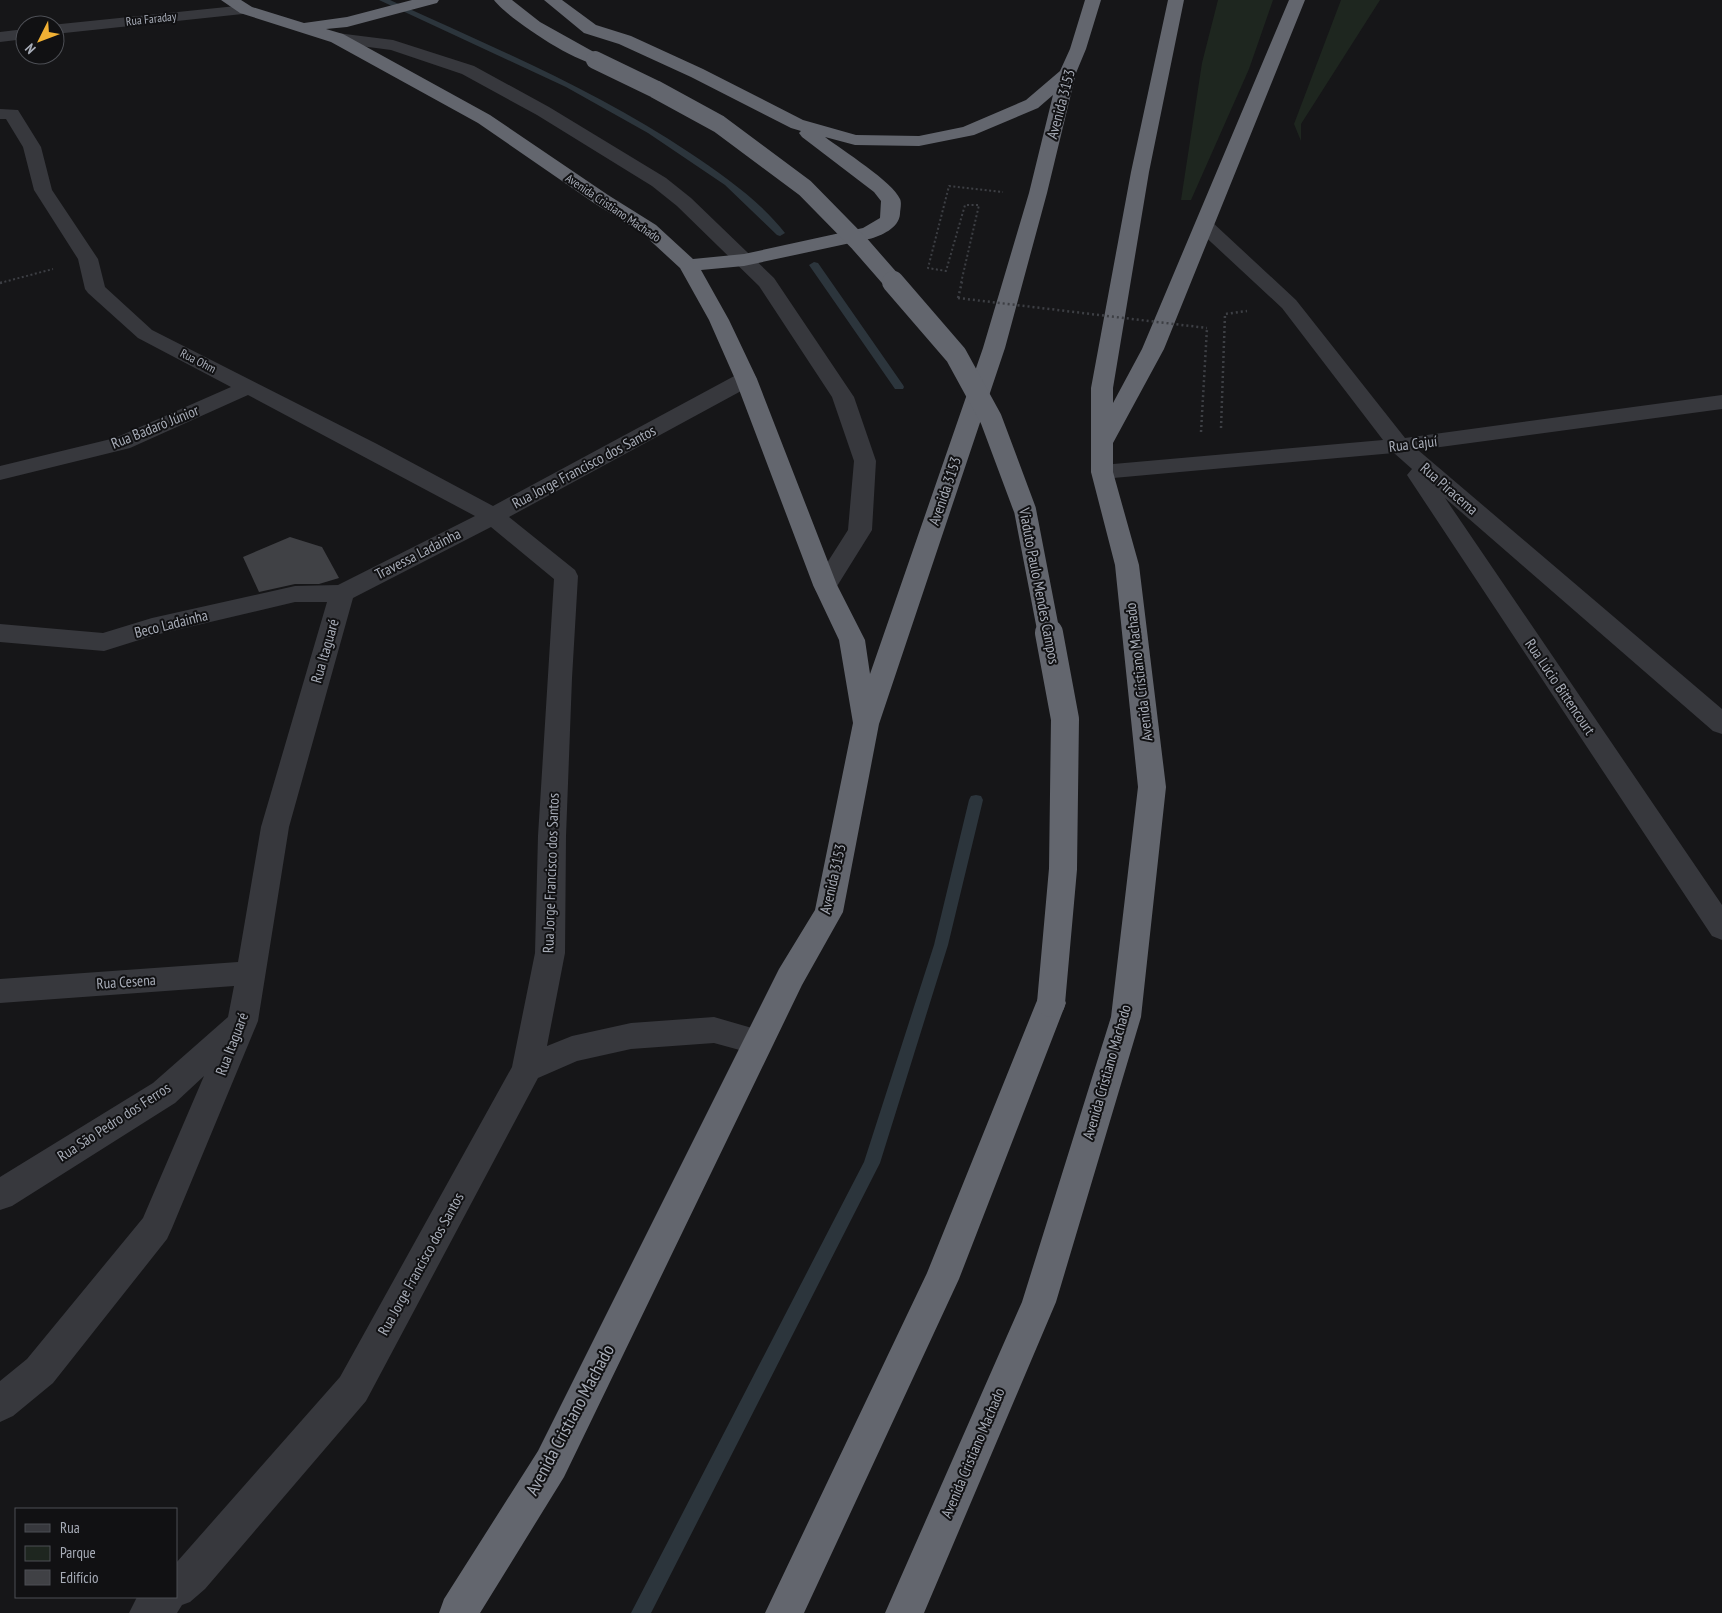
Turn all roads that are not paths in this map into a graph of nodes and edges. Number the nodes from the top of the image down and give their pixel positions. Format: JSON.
{"nodes":[{"id":1,"x":229,"y":0,"type":"edge"},
{"id":2,"x":430,"y":0,"type":"edge"},
{"id":3,"x":502,"y":0,"type":"edge"},
{"id":4,"x":552,"y":0,"type":"edge"},
{"id":5,"x":1093,"y":0,"type":"edge"},
{"id":6,"x":1176,"y":0,"type":"edge"},
{"id":7,"x":1297,"y":0,"type":"edge"},
{"id":8,"x":246,"y":10,"type":"junction"},
{"id":9,"x":303,"y":27,"type":"junction"},
{"id":10,"x":65,"y":28,"type":"edge"},
{"id":11,"x":15,"y":35,"type":"edge"},
{"id":12,"x":0,"y":37,"type":"edge"},
{"id":13,"x":337,"y":38,"type":"junction"},
{"id":14,"x":1066,"y":73,"type":"junction"},
{"id":15,"x":0,"y":114,"type":"edge"},
{"id":16,"x":797,"y":124,"type":"junction"},
{"id":17,"x":1205,"y":226,"type":"junction"},
{"id":18,"x":753,"y":258,"type":"junction"},
{"id":19,"x":688,"y":265,"type":"junction"},
{"id":20,"x":746,"y":379,"type":"junction"},
{"id":21,"x":249,"y":387,"type":"junction"},
{"id":22,"x":1722,"y":402,"type":"edge"},
{"id":23,"x":1399,"y":446,"type":"junction"},
{"id":24,"x":1102,"y":459,"type":"junction"},
{"id":25,"x":0,"y":473,"type":"edge"},
{"id":26,"x":494,"y":516,"type":"junction"},
{"id":27,"x":825,"y":584,"type":"junction"},
{"id":28,"x":342,"y":593,"type":"junction"},
{"id":29,"x":0,"y":633,"type":"edge"},
{"id":30,"x":866,"y":724,"type":"junction"},
{"id":31,"x":1722,"y":724,"type":"edge"},
{"id":32,"x":1722,"y":928,"type":"edge"},
{"id":33,"x":252,"y":973,"type":"junction"},
{"id":34,"x":790,"y":978,"type":"joint"},
{"id":35,"x":0,"y":991,"type":"edge"},
{"id":36,"x":243,"y":1021,"type":"junction"},
{"id":37,"x":758,"y":1042,"type":"junction"},
{"id":38,"x":527,"y":1069,"type":"junction"},
{"id":39,"x":0,"y":1194,"type":"edge"},
{"id":40,"x":0,"y":1404,"type":"edge"},
{"id":41,"x":178,"y":1586,"type":"edge"},
{"id":42,"x":165,"y":1598,"type":"edge"},
{"id":43,"x":148,"y":1613,"type":"edge"},
{"id":44,"x":458,"y":1613,"type":"edge"},
{"id":45,"x":784,"y":1613,"type":"edge"},
{"id":46,"x":904,"y":1613,"type":"edge"}],
"edges":[{"from":1,"to":8,"type":"highway","name":"Avenida Cristiano Machado"},
{"from":2,"to":9,"type":"highway"},
{"from":3,"to":45,"type":"highway","name":"Viaduto Paulo Mendes Campos","bridge":true},
{"from":4,"to":16,"type":"highway"},
{"from":5,"to":14,"type":"highway","name":"Avenida 3153"},
{"from":6,"to":24,"type":"highway"},
{"from":7,"to":17,"type":"highway"},
{"from":8,"to":9,"type":"highway","name":"Avenida Cristiano Machado"},
{"from":8,"to":10,"type":"street","name":"Rua Faraday"},
{"from":9,"to":13,"type":"highway","name":"Avenida Cristiano Machado"},
{"from":11,"to":12,"type":"street"},
{"from":13,"to":18,"type":"street"},
{"from":13,"to":19,"type":"highway","name":"Avenida Cristiano Machado"},
{"from":14,"to":16,"type":"highway"},
{"from":14,"to":30,"type":"highway","name":"Avenida 3153"},
{"from":15,"to":21,"type":"street","name":"Rua Ohm"},
{"from":16,"to":18,"type":"highway"},
{"from":17,"to":23,"type":"street","name":"Rua Piracema"},
{"from":17,"to":24,"type":"highway"},
{"from":18,"to":19,"type":"highway"},
{"from":18,"to":27,"type":"street"},
{"from":19,"to":20,"type":"highway","name":"Avenida Cristiano Machado"},
{"from":20,"to":26,"type":"street","name":"Rua Jorge Francisco dos Santos"},
{"from":20,"to":27,"type":"highway","name":"Avenida Cristiano Machado"},
{"from":21,"to":25,"type":"street","name":"Rua Badaró Júnior"},
{"from":21,"to":26,"type":"street","name":"Rua Ohm"},
{"from":22,"to":23,"type":"street","name":"Rua Cajuí"},
{"from":23,"to":24,"type":"street","name":"Rua Cajuí"},
{"from":23,"to":31,"type":"street","name":"Rua Piracema"},
{"from":23,"to":32,"type":"street","name":"Rua Lúcio Bittencourt"},
{"from":24,"to":46,"type":"highway","name":"Avenida Cristiano Machado"},
{"from":26,"to":28,"type":"street","name":"Travessa Ladainha"},
{"from":26,"to":38,"type":"street","name":"Rua Jorge Francisco dos Santos"},
{"from":27,"to":30,"type":"highway","name":"Avenida Cristiano Machado"},
{"from":28,"to":29,"type":"street","name":"Beco Ladainha"},
{"from":28,"to":33,"type":"street","name":"Rua Itaguaré"},
{"from":30,"to":34,"type":"highway","name":"Avenida 3153"},
{"from":33,"to":35,"type":"street","name":"Rua Cesena"},
{"from":33,"to":36,"type":"street","name":"Rua Itaguaré"},
{"from":34,"to":37,"type":"highway","name":"Avenida Cristiano Machado"},
{"from":36,"to":39,"type":"street","name":"Rua São Pedro dos Ferros"},
{"from":36,"to":40,"type":"street","name":"Rua Itaguaré"},
{"from":37,"to":38,"type":"street"},
{"from":37,"to":44,"type":"highway","name":"Avenida Cristiano Machado"},
{"from":38,"to":41,"type":"street","name":"Rua Jorge Francisco dos Santos"},
{"from":42,"to":43,"type":"street"}]}
